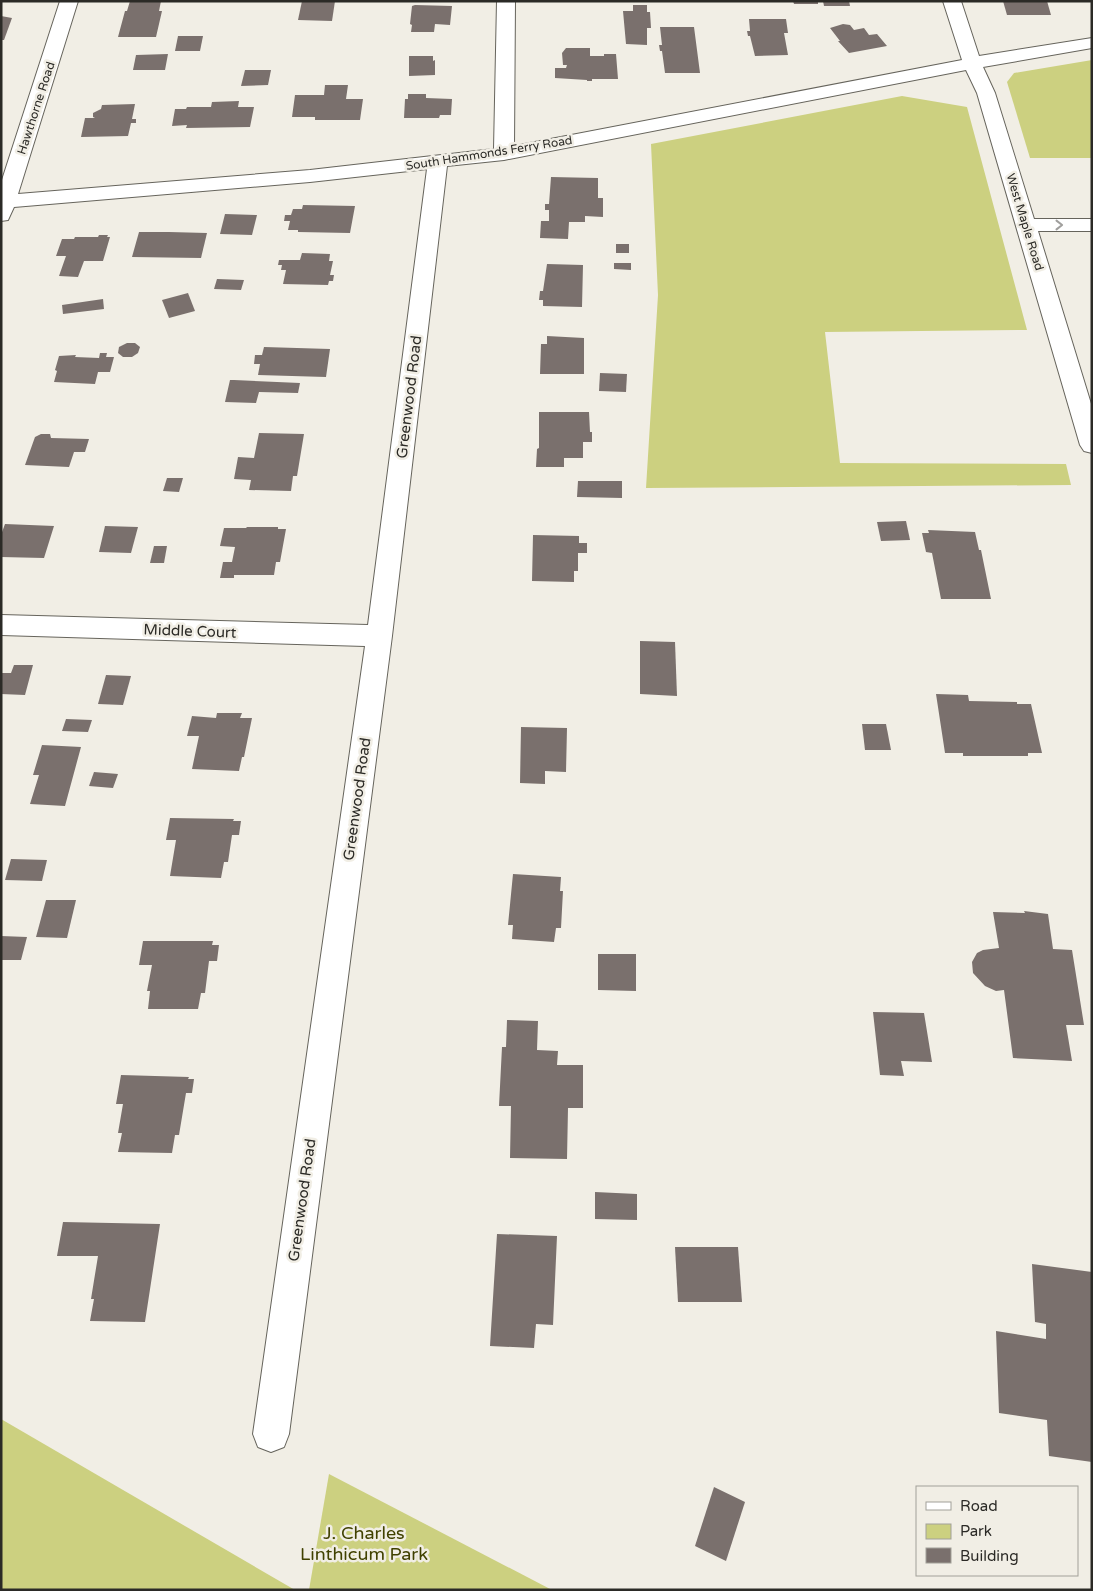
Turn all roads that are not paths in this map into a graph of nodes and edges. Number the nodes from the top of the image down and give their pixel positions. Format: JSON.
{"nodes":[{"id":1,"x":69,"y":1,"type":"edge"},
{"id":2,"x":506,"y":1,"type":"edge"},
{"id":3,"x":952,"y":1,"type":"edge"},
{"id":4,"x":1092,"y":43,"type":"edge"},
{"id":5,"x":972,"y":64,"type":"junction"},
{"id":6,"x":504,"y":154,"type":"junction"},
{"id":7,"x":438,"y":163,"type":"junction"},
{"id":8,"x":3,"y":206,"type":"edge"},
{"id":9,"x":1026,"y":225,"type":"junction"},
{"id":10,"x":1092,"y":225,"type":"edge"},
{"id":11,"x":1092,"y":445,"type":"edge"},
{"id":12,"x":1,"y":625,"type":"edge"},
{"id":13,"x":379,"y":636,"type":"junction"},
{"id":14,"x":271,"y":1434,"type":"dead end"}],
"edges":[{"from":1,"to":8,"type":"street","name":"Hawthorne Road"},
{"from":2,"to":6,"type":"street"},
{"from":3,"to":5,"type":"street","name":"West Maple Road"},
{"from":4,"to":5,"type":"street","name":"South Hammonds Ferry Road"},
{"from":5,"to":6,"type":"street","name":"South Hammonds Ferry Road"},
{"from":5,"to":9,"type":"street","name":"West Maple Road"},
{"from":6,"to":7,"type":"street","name":"South Hammonds Ferry Road"},
{"from":7,"to":8,"type":"street","name":"South Hammonds Ferry Road"},
{"from":7,"to":13,"type":"street","name":"Greenwood Road"},
{"from":9,"to":10,"type":"street","one_way":true},
{"from":9,"to":11,"type":"street","name":"West Maple Road"},
{"from":12,"to":13,"type":"street","name":"Middle Court"},
{"from":13,"to":14,"type":"street","name":"Greenwood Road"}]}
